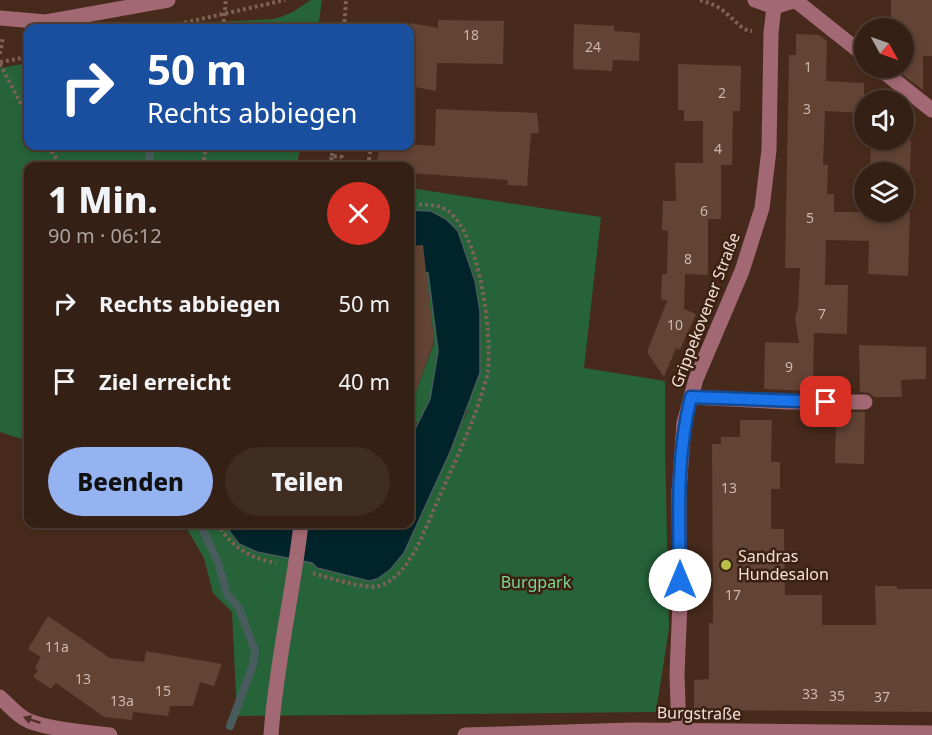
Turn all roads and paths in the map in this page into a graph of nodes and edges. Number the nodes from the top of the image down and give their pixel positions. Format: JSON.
{"nodes":[{"id":1,"x":168,"y":0,"type":"edge"},
{"id":2,"x":226,"y":0,"type":"edge"},
{"id":3,"x":285,"y":0,"type":"edge"},
{"id":4,"x":346,"y":0,"type":"edge"},
{"id":5,"x":755,"y":0,"type":"edge"},
{"id":6,"x":796,"y":0,"type":"edge"},
{"id":7,"x":774,"y":7,"type":"junction"},
{"id":8,"x":225,"y":14,"type":"junction"},
{"id":9,"x":0,"y":18,"type":"edge"},
{"id":10,"x":179,"y":24,"type":"edge"},
{"id":11,"x":223,"y":24,"type":"edge"},
{"id":12,"x":344,"y":24,"type":"edge"},
{"id":13,"x":854,"y":48,"type":"edge"},
{"id":14,"x":24,"y":58,"type":"edge"},
{"id":15,"x":0,"y":63,"type":"edge"},
{"id":16,"x":892,"y":78,"type":"edge"},
{"id":17,"x":24,"y":109,"type":"edge"},
{"id":18,"x":932,"y":110,"type":"edge"},
{"id":19,"x":333,"y":150,"type":"edge"},
{"id":20,"x":332,"y":156,"type":"junction"},
{"id":21,"x":331,"y":162,"type":"edge"},
{"id":22,"x":344,"y":162,"type":"edge"},
{"id":23,"x":414,"y":204,"type":"edge"},
{"id":24,"x":691,"y":397,"type":"junction"},
{"id":25,"x":864,"y":402,"type":"dead end"},
{"id":26,"x":220,"y":528,"type":"edge"},
{"id":27,"x":300,"y":528,"type":"edge"},
{"id":28,"x":296,"y":564,"type":"junction"},
{"id":29,"x":0,"y":697,"type":"edge"},
{"id":30,"x":679,"y":733,"type":"edge"},
{"id":31,"x":932,"y":734,"type":"edge"},
{"id":32,"x":110,"y":735,"type":"edge"},
{"id":33,"x":271,"y":735,"type":"edge"},
{"id":34,"x":465,"y":735,"type":"edge"}],
"edges":[{"from":1,"to":9,"type":"street"},
{"from":2,"to":8,"type":"path"},
{"from":3,"to":8,"type":"path"},
{"from":4,"to":12,"type":"path"},
{"from":5,"to":7,"type":"street"},
{"from":6,"to":7,"type":"street"},
{"from":6,"to":13,"type":"street"},
{"from":7,"to":24,"type":"street","name":"Grippekovener Straße"},
{"from":8,"to":10,"type":"path"},
{"from":8,"to":11,"type":"path"},
{"from":14,"to":15,"type":"path"},
{"from":15,"to":17,"type":"path"},
{"from":16,"to":18,"type":"street"},
{"from":19,"to":20,"type":"path"},
{"from":20,"to":21,"type":"path"},
{"from":20,"to":22,"type":"path"},
{"from":23,"to":28,"type":"path"},
{"from":24,"to":25,"type":"street"},
{"from":24,"to":30,"type":"street","name":"Grippekovener Straße"},
{"from":26,"to":28,"type":"path"},
{"from":27,"to":28,"type":"street"},
{"from":28,"to":33,"type":"street"},
{"from":32,"to":29,"type":"street","one_way":true},
{"from":30,"to":31,"type":"street","name":"Burgstraße"},
{"from":30,"to":34,"type":"street","name":"Burgstraße"}]}
